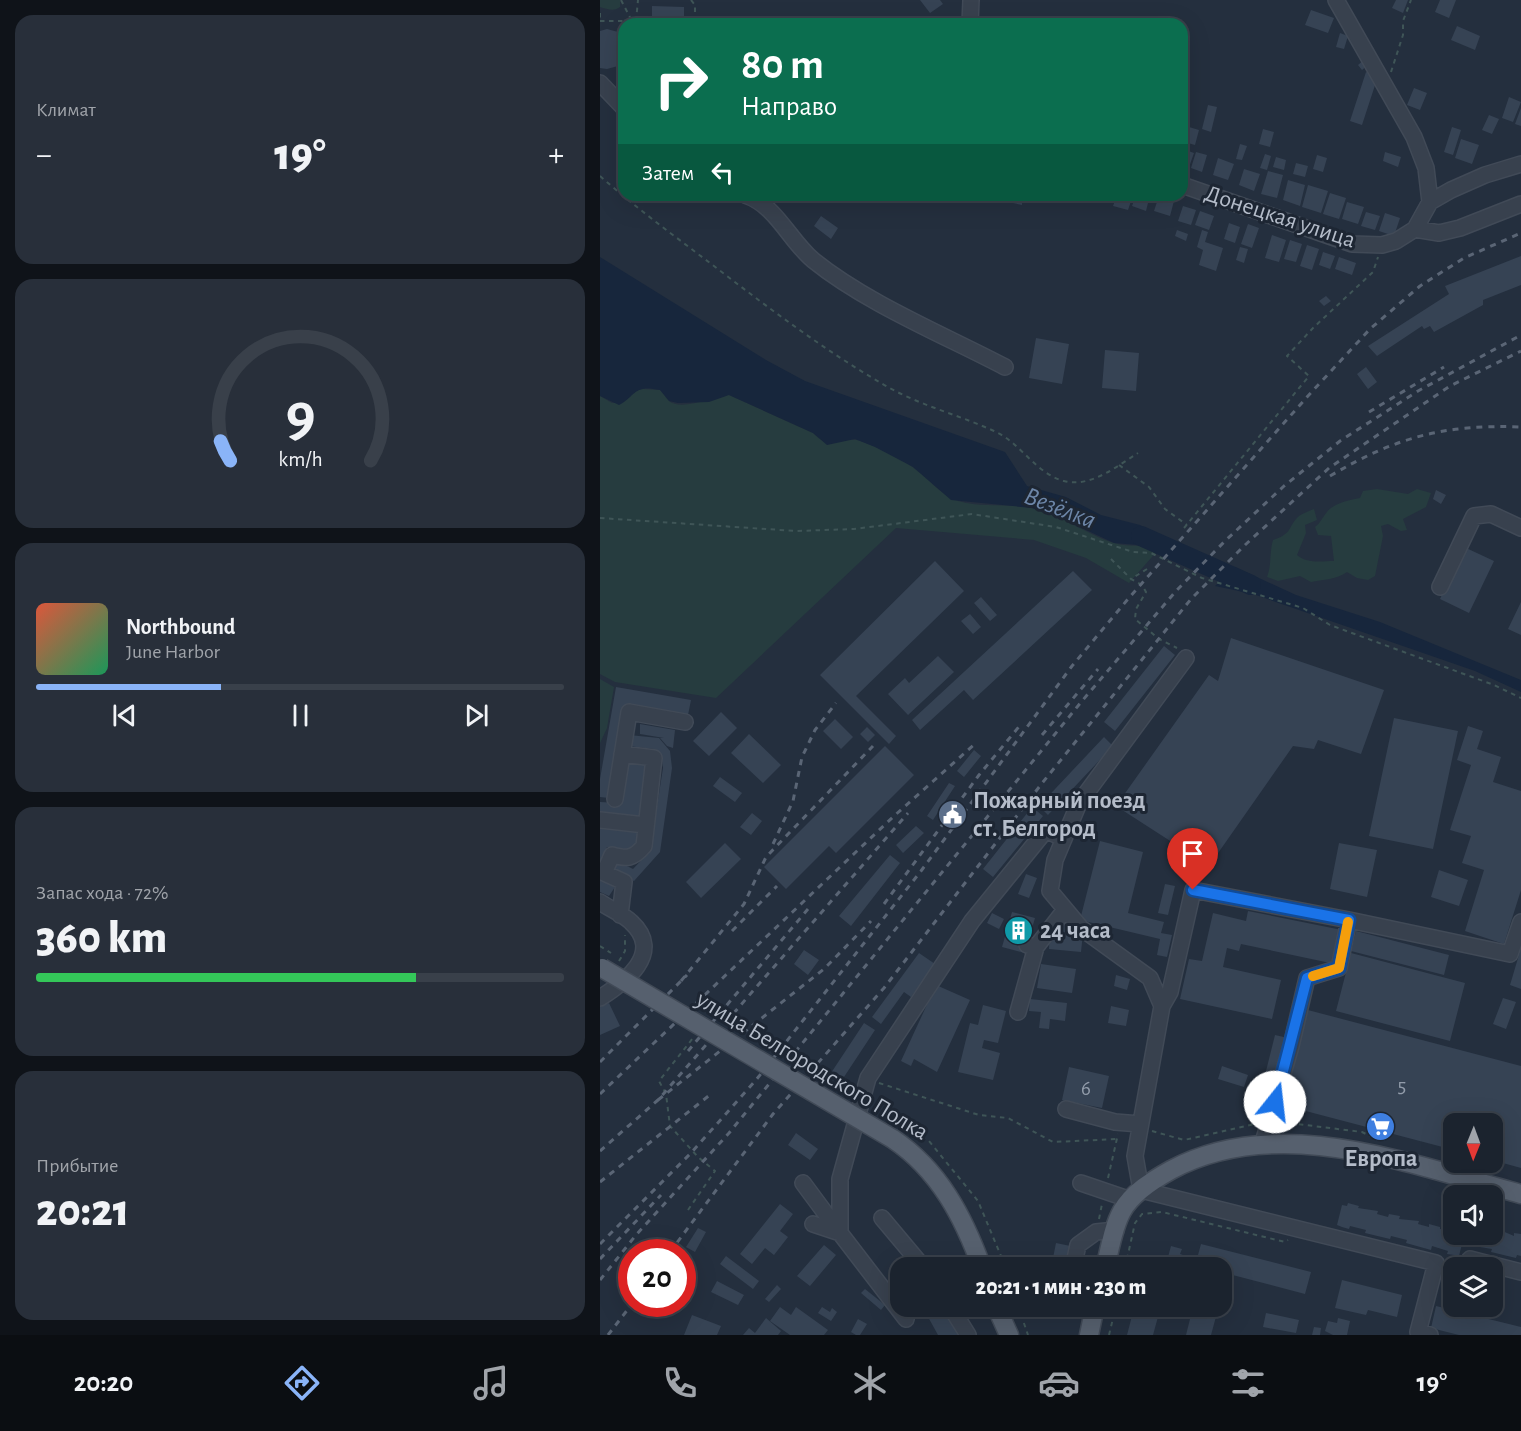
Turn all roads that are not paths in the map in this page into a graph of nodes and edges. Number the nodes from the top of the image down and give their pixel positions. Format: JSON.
{"nodes":[{"id":1,"x":971,"y":0,"type":"edge"},
{"id":2,"x":1336,"y":0,"type":"edge"},
{"id":3,"x":970,"y":18,"type":"edge"},
{"id":4,"x":600,"y":83,"type":"edge"},
{"id":5,"x":618,"y":102,"type":"edge"},
{"id":6,"x":1521,"y":164,"type":"edge"},
{"id":7,"x":1188,"y":187,"type":"edge"},
{"id":8,"x":762,"y":201,"type":"edge"},
{"id":9,"x":1430,"y":202,"type":"junction"},
{"id":10,"x":1521,"y":204,"type":"edge"},
{"id":11,"x":1415,"y":229,"type":"junction"},
{"id":12,"x":1005,"y":367,"type":"dead end"},
{"id":13,"x":1521,"y":528,"type":"edge"},
{"id":14,"x":1440,"y":587,"type":"dead end"},
{"id":15,"x":1186,"y":658,"type":"road end"},
{"id":16,"x":685,"y":722,"type":"dead end"},
{"id":17,"x":622,"y":754,"type":"junction"},
{"id":18,"x":615,"y":799,"type":"dead end"},
{"id":19,"x":600,"y":820,"type":"edge"},
{"id":20,"x":645,"y":825,"type":"junction"},
{"id":21,"x":1064,"y":839,"type":"junction"},
{"id":22,"x":602,"y":872,"type":"edge"},
{"id":23,"x":600,"y":902,"type":"edge"},
{"id":24,"x":1064,"y":911,"type":"junction"},
{"id":25,"x":621,"y":920,"type":"junction"},
{"id":26,"x":1349,"y":920,"type":"junction"},
{"id":27,"x":1521,"y":922,"type":"edge"},
{"id":28,"x":605,"y":964,"type":"edge"},
{"id":29,"x":600,"y":998,"type":"edge"},
{"id":30,"x":1162,"y":1006,"type":"junction"},
{"id":31,"x":1018,"y":1012,"type":"dead end"},
{"id":32,"x":1066,"y":1109,"type":"dead end"},
{"id":33,"x":1270,"y":1120,"type":"junction"},
{"id":34,"x":1140,"y":1124,"type":"junction"},
{"id":35,"x":1286,"y":1144,"type":"junction"},
{"id":36,"x":1262,"y":1146,"type":"junction"},
{"id":37,"x":803,"y":1183,"type":"dead end"},
{"id":38,"x":1081,"y":1184,"type":"dead end"},
{"id":39,"x":1521,"y":1194,"type":"edge"},
{"id":40,"x":1136,"y":1195,"type":"junction"},
{"id":41,"x":882,"y":1218,"type":"dead end"},
{"id":42,"x":813,"y":1224,"type":"dead end"},
{"id":43,"x":840,"y":1233,"type":"junction"},
{"id":44,"x":1114,"y":1235,"type":"junction"},
{"id":45,"x":915,"y":1257,"type":"edge"},
{"id":46,"x":977,"y":1257,"type":"edge"},
{"id":47,"x":1075,"y":1257,"type":"edge"},
{"id":48,"x":1108,"y":1257,"type":"edge"},
{"id":49,"x":1503,"y":1267,"type":"edge"},
{"id":50,"x":1521,"y":1272,"type":"edge"},
{"id":51,"x":957,"y":1317,"type":"edge"},
{"id":52,"x":1093,"y":1317,"type":"edge"},
{"id":53,"x":906,"y":1319,"type":"dead end"},
{"id":54,"x":968,"y":1335,"type":"edge"},
{"id":55,"x":1089,"y":1335,"type":"edge"},
{"id":56,"x":1430,"y":1335,"type":"edge"}],
"edges":[{"from":1,"to":3,"type":"street"},
{"from":2,"to":9,"type":"street"},
{"from":4,"to":5,"type":"street"},
{"from":6,"to":9,"type":"street"},
{"from":7,"to":11,"type":"street","name":"Донецкая улица"},
{"from":8,"to":12,"type":"street"},
{"from":9,"to":11,"type":"street"},
{"from":10,"to":11,"type":"street"},
{"from":13,"to":14,"type":"street"},
{"from":15,"to":21,"type":"street"},
{"from":16,"to":17,"type":"street"},
{"from":17,"to":18,"type":"street"},
{"from":17,"to":20,"type":"street"},
{"from":19,"to":20,"type":"street"},
{"from":20,"to":22,"type":"street"},
{"from":21,"to":24,"type":"street"},
{"from":21,"to":43,"type":"street"},
{"from":22,"to":25,"type":"street"},
{"from":23,"to":25,"type":"street"},
{"from":24,"to":30,"type":"street"},
{"from":24,"to":31,"type":"street"},
{"from":25,"to":29,"type":"street"},
{"from":26,"to":27,"type":"street"},
{"from":26,"to":30,"type":"street"},
{"from":26,"to":33,"type":"street"},
{"from":28,"to":46,"type":"main road","name":"улица Белгородского Полка","bridge":true},
{"from":30,"to":34,"type":"street"},
{"from":32,"to":34,"type":"street"},
{"from":33,"to":35,"type":"street"},
{"from":33,"to":36,"type":"street"},
{"from":34,"to":40,"type":"street"},
{"from":35,"to":36,"type":"main road"},
{"from":35,"to":39,"type":"main road"},
{"from":36,"to":40,"type":"main road"},
{"from":37,"to":43,"type":"street"},
{"from":38,"to":40,"type":"street"},
{"from":40,"to":44,"type":"main road"},
{"from":40,"to":56,"type":"street"},
{"from":41,"to":45,"type":"street"},
{"from":42,"to":43,"type":"street"},
{"from":43,"to":53,"type":"street"},
{"from":44,"to":47,"type":"street"},
{"from":44,"to":48,"type":"main road"},
{"from":49,"to":50,"type":"street"},
{"from":51,"to":54,"type":"street"},
{"from":52,"to":55,"type":"main road"}]}
